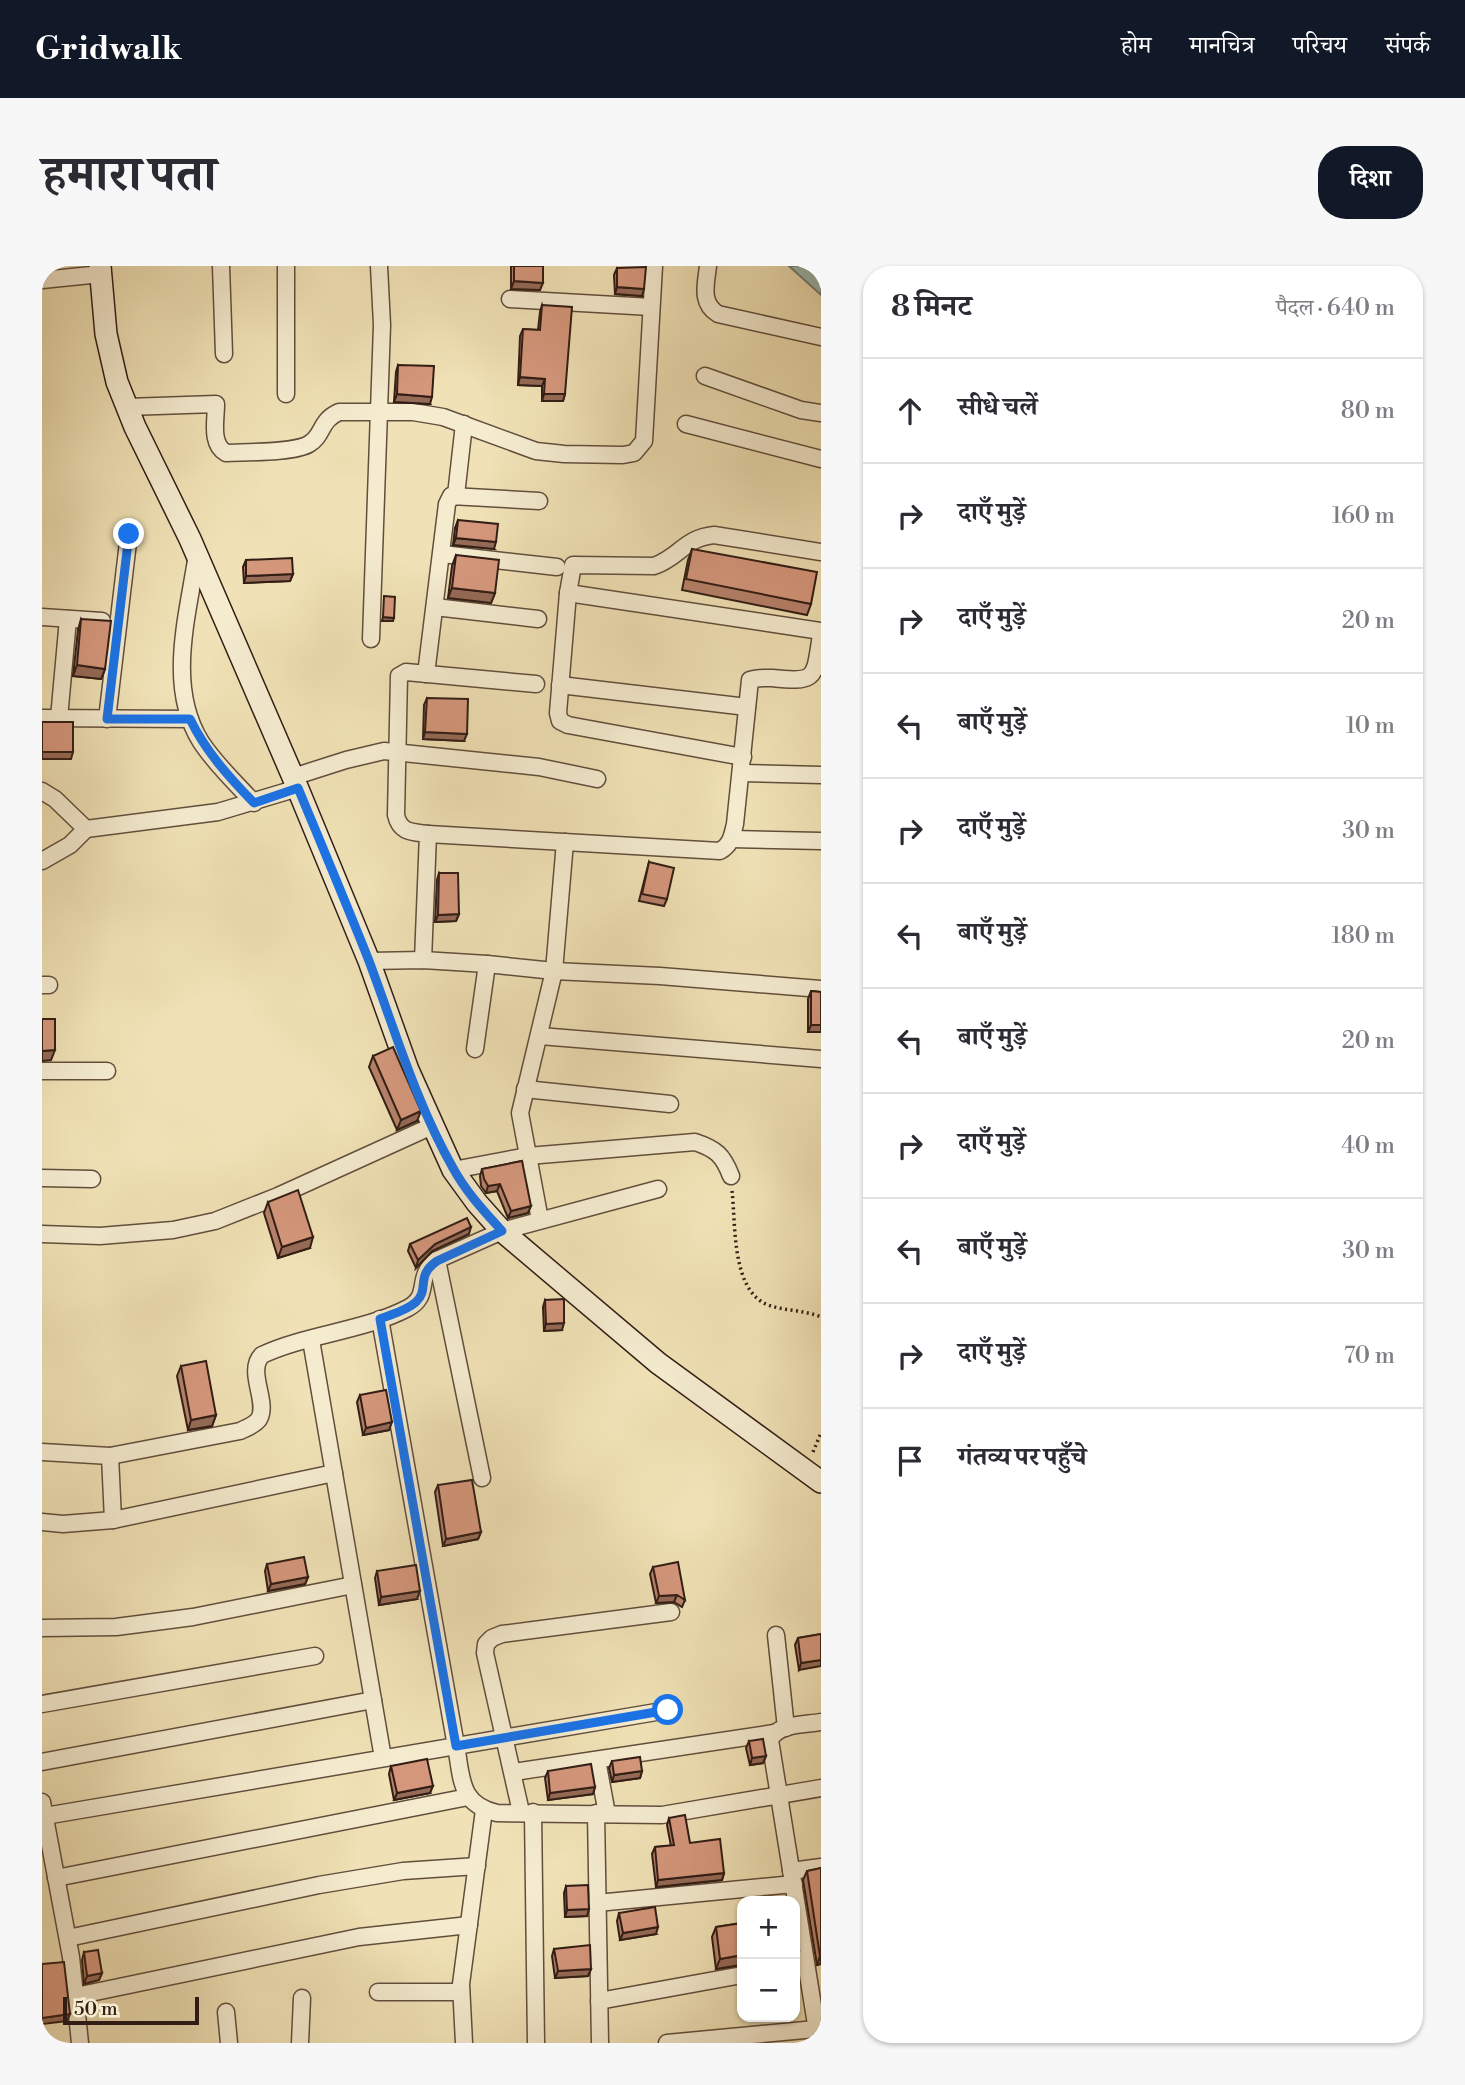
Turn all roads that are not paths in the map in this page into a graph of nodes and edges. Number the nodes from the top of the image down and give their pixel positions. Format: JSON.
{"nodes":[{"id":1,"x":221,"y":266,"type":"edge"},
{"id":2,"x":286,"y":266,"type":"edge"},
{"id":3,"x":379,"y":266,"type":"edge"},
{"id":4,"x":654,"y":266,"type":"edge"},
{"id":5,"x":708,"y":266,"type":"edge"},
{"id":6,"x":100,"y":270,"type":"edge"},
{"id":7,"x":42,"y":280,"type":"edge"},
{"id":8,"x":510,"y":299,"type":"dead end"},
{"id":9,"x":652,"y":307,"type":"junction"},
{"id":10,"x":821,"y":337,"type":"edge"},
{"id":11,"x":223,"y":354,"type":"dead end"},
{"id":12,"x":705,"y":376,"type":"dead end"},
{"id":13,"x":286,"y":394,"type":"dead end"},
{"id":14,"x":127,"y":408,"type":"junction"},
{"id":15,"x":380,"y":412,"type":"junction"},
{"id":16,"x":821,"y":413,"type":"edge"},
{"id":17,"x":464,"y":424,"type":"junction"},
{"id":18,"x":687,"y":424,"type":"dead end"},
{"id":19,"x":821,"y":458,"type":"edge"},
{"id":20,"x":456,"y":495,"type":"junction"},
{"id":21,"x":538,"y":500,"type":"dead end"},
{"id":22,"x":129,"y":534,"type":"dead end"},
{"id":23,"x":821,"y":552,"type":"edge"},
{"id":24,"x":197,"y":554,"type":"junction"},
{"id":25,"x":442,"y":554,"type":"junction"},
{"id":26,"x":557,"y":568,"type":"dead end"},
{"id":27,"x":568,"y":593,"type":"junction"},
{"id":28,"x":435,"y":607,"type":"junction"},
{"id":29,"x":42,"y":617,"type":"edge"},
{"id":30,"x":68,"y":619,"type":"junction"},
{"id":31,"x":538,"y":619,"type":"dead end"},
{"id":32,"x":118,"y":622,"type":"junction"},
{"id":33,"x":821,"y":633,"type":"edge"},
{"id":34,"x":371,"y":639,"type":"dead end"},
{"id":35,"x":426,"y":674,"type":"junction"},
{"id":36,"x":536,"y":684,"type":"dead end"},
{"id":37,"x":560,"y":685,"type":"junction"},
{"id":38,"x":747,"y":707,"type":"junction"},
{"id":39,"x":42,"y":718,"type":"edge"},
{"id":40,"x":59,"y":718,"type":"junction"},
{"id":41,"x":107,"y":719,"type":"junction"},
{"id":42,"x":190,"y":719,"type":"junction"},
{"id":43,"x":398,"y":753,"type":"junction"},
{"id":44,"x":742,"y":765,"type":"junction"},
{"id":45,"x":821,"y":775,"type":"edge"},
{"id":46,"x":597,"y":779,"type":"dead end"},
{"id":47,"x":296,"y":783,"type":"junction"},
{"id":48,"x":42,"y":791,"type":"edge"},
{"id":49,"x":254,"y":803,"type":"junction"},
{"id":50,"x":86,"y":829,"type":"junction"},
{"id":51,"x":428,"y":834,"type":"junction"},
{"id":52,"x":732,"y":839,"type":"junction"},
{"id":53,"x":821,"y":841,"type":"edge"},
{"id":54,"x":565,"y":842,"type":"junction"},
{"id":55,"x":42,"y":861,"type":"edge"},
{"id":56,"x":423,"y":960,"type":"junction"},
{"id":57,"x":369,"y":961,"type":"junction"},
{"id":58,"x":487,"y":964,"type":"junction"},
{"id":59,"x":554,"y":971,"type":"junction"},
{"id":60,"x":821,"y":989,"type":"edge"},
{"id":61,"x":540,"y":1036,"type":"junction"},
{"id":62,"x":475,"y":1049,"type":"dead end"},
{"id":63,"x":821,"y":1059,"type":"edge"},
{"id":64,"x":42,"y":1071,"type":"edge"},
{"id":65,"x":107,"y":1071,"type":"dead end"},
{"id":66,"x":525,"y":1089,"type":"junction"},
{"id":67,"x":670,"y":1104,"type":"dead end"},
{"id":68,"x":432,"y":1126,"type":"junction"},
{"id":69,"x":528,"y":1156,"type":"junction"},
{"id":70,"x":453,"y":1170,"type":"junction"},
{"id":71,"x":731,"y":1176,"type":"road end"},
{"id":72,"x":42,"y":1178,"type":"edge"},
{"id":73,"x":92,"y":1179,"type":"dead end"},
{"id":74,"x":657,"y":1189,"type":"dead end"},
{"id":75,"x":540,"y":1220,"type":"junction"},
{"id":76,"x":502,"y":1231,"type":"junction"},
{"id":77,"x":42,"y":1234,"type":"edge"},
{"id":78,"x":437,"y":1261,"type":"junction"},
{"id":79,"x":380,"y":1319,"type":"junction"},
{"id":80,"x":311,"y":1340,"type":"junction"},
{"id":81,"x":42,"y":1452,"type":"edge"},
{"id":82,"x":110,"y":1456,"type":"junction"},
{"id":83,"x":334,"y":1473,"type":"junction"},
{"id":84,"x":482,"y":1478,"type":"dead end"},
{"id":85,"x":821,"y":1482,"type":"edge"},
{"id":86,"x":113,"y":1520,"type":"junction"},
{"id":87,"x":42,"y":1522,"type":"edge"},
{"id":88,"x":353,"y":1585,"type":"junction"},
{"id":89,"x":671,"y":1612,"type":"dead end"},
{"id":90,"x":42,"y":1628,"type":"edge"},
{"id":91,"x":776,"y":1635,"type":"dead end"},
{"id":92,"x":315,"y":1656,"type":"dead end"},
{"id":93,"x":373,"y":1700,"type":"junction"},
{"id":94,"x":42,"y":1704,"type":"edge"},
{"id":95,"x":668,"y":1710,"type":"dead end"},
{"id":96,"x":821,"y":1722,"type":"edge"},
{"id":97,"x":780,"y":1730,"type":"junction"},
{"id":98,"x":504,"y":1738,"type":"junction"},
{"id":99,"x":456,"y":1746,"type":"junction"},
{"id":100,"x":383,"y":1758,"type":"junction"},
{"id":101,"x":597,"y":1760,"type":"junction"},
{"id":102,"x":42,"y":1762,"type":"edge"},
{"id":103,"x":514,"y":1772,"type":"junction"},
{"id":104,"x":821,"y":1788,"type":"edge"},
{"id":105,"x":780,"y":1795,"type":"junction"},
{"id":106,"x":468,"y":1797,"type":"junction"},
{"id":107,"x":43,"y":1809,"type":"edge"},
{"id":108,"x":484,"y":1810,"type":"junction"},
{"id":109,"x":527,"y":1812,"type":"junction"},
{"id":110,"x":601,"y":1814,"type":"junction"},
{"id":111,"x":477,"y":1866,"type":"junction"},
{"id":112,"x":821,"y":1867,"type":"edge"},
{"id":113,"x":792,"y":1877,"type":"junction"},
{"id":114,"x":56,"y":1878,"type":"junction"},
{"id":115,"x":597,"y":1903,"type":"junction"},
{"id":116,"x":469,"y":1925,"type":"junction"},
{"id":117,"x":68,"y":1938,"type":"junction"},
{"id":118,"x":799,"y":1959,"type":"edge"},
{"id":119,"x":800,"y":1965,"type":"edge"},
{"id":120,"x":737,"y":1976,"type":"edge"},
{"id":121,"x":378,"y":1992,"type":"dead end"},
{"id":122,"x":461,"y":1992,"type":"junction"},
{"id":123,"x":76,"y":1996,"type":"junction"},
{"id":124,"x":302,"y":1998,"type":"dead end"},
{"id":125,"x":599,"y":2001,"type":"junction"},
{"id":126,"x":226,"y":2012,"type":"dead end"},
{"id":127,"x":818,"y":2036,"type":"edge"},
{"id":128,"x":80,"y":2043,"type":"edge"},
{"id":129,"x":229,"y":2043,"type":"edge"},
{"id":130,"x":300,"y":2043,"type":"edge"},
{"id":131,"x":464,"y":2043,"type":"edge"},
{"id":132,"x":536,"y":2043,"type":"edge"},
{"id":133,"x":600,"y":2043,"type":"edge"},
{"id":134,"x":667,"y":2043,"type":"edge"}],
"edges":[{"from":1,"to":11,"type":"street"},
{"from":2,"to":13,"type":"street"},
{"from":3,"to":15,"type":"street"},
{"from":4,"to":9,"type":"street"},
{"from":5,"to":10,"type":"street"},
{"from":6,"to":7,"type":"street"},
{"from":6,"to":14,"type":"street"},
{"from":8,"to":9,"type":"street"},
{"from":9,"to":17,"type":"street"},
{"from":12,"to":16,"type":"street"},
{"from":14,"to":15,"type":"street"},
{"from":14,"to":24,"type":"street"},
{"from":15,"to":17,"type":"street"},
{"from":15,"to":34,"type":"street"},
{"from":17,"to":20,"type":"street"},
{"from":18,"to":19,"type":"street"},
{"from":20,"to":21,"type":"street"},
{"from":20,"to":25,"type":"street"},
{"from":22,"to":32,"type":"street"},
{"from":23,"to":27,"type":"street"},
{"from":24,"to":42,"type":"street"},
{"from":24,"to":47,"type":"street"},
{"from":25,"to":26,"type":"street"},
{"from":25,"to":28,"type":"street"},
{"from":27,"to":33,"type":"street"},
{"from":27,"to":37,"type":"street"},
{"from":28,"to":31,"type":"street"},
{"from":28,"to":35,"type":"street"},
{"from":29,"to":30,"type":"street"},
{"from":30,"to":32,"type":"street"},
{"from":30,"to":40,"type":"street"},
{"from":32,"to":41,"type":"street"},
{"from":33,"to":38,"type":"street"},
{"from":35,"to":36,"type":"street"},
{"from":35,"to":43,"type":"street"},
{"from":37,"to":38,"type":"street"},
{"from":37,"to":44,"type":"street"},
{"from":38,"to":44,"type":"street"},
{"from":39,"to":40,"type":"street"},
{"from":40,"to":41,"type":"street"},
{"from":41,"to":42,"type":"street"},
{"from":42,"to":49,"type":"street"},
{"from":43,"to":46,"type":"street"},
{"from":43,"to":47,"type":"street"},
{"from":43,"to":51,"type":"street"},
{"from":44,"to":45,"type":"street"},
{"from":44,"to":52,"type":"street"},
{"from":47,"to":49,"type":"street"},
{"from":47,"to":57,"type":"street"},
{"from":48,"to":50,"type":"street"},
{"from":49,"to":50,"type":"street"},
{"from":50,"to":55,"type":"street"},
{"from":51,"to":54,"type":"street"},
{"from":51,"to":56,"type":"street"},
{"from":52,"to":53,"type":"street"},
{"from":52,"to":54,"type":"street"},
{"from":54,"to":59,"type":"street"},
{"from":56,"to":57,"type":"street"},
{"from":56,"to":58,"type":"street"},
{"from":57,"to":68,"type":"street"},
{"from":58,"to":59,"type":"street"},
{"from":58,"to":62,"type":"street"},
{"from":59,"to":60,"type":"street"},
{"from":59,"to":61,"type":"street"},
{"from":61,"to":63,"type":"street"},
{"from":61,"to":66,"type":"street"},
{"from":64,"to":65,"type":"street"},
{"from":66,"to":67,"type":"street"},
{"from":66,"to":69,"type":"street"},
{"from":68,"to":70,"type":"street"},
{"from":68,"to":77,"type":"street"},
{"from":69,"to":70,"type":"street"},
{"from":69,"to":71,"type":"street"},
{"from":69,"to":75,"type":"street"},
{"from":70,"to":76,"type":"street"},
{"from":72,"to":73,"type":"street"},
{"from":74,"to":75,"type":"street"},
{"from":75,"to":76,"type":"street"},
{"from":76,"to":78,"type":"street"},
{"from":76,"to":85,"type":"street"},
{"from":78,"to":79,"type":"street"},
{"from":78,"to":84,"type":"street"},
{"from":79,"to":80,"type":"street"},
{"from":79,"to":99,"type":"street"},
{"from":80,"to":82,"type":"street"},
{"from":80,"to":83,"type":"street"},
{"from":81,"to":82,"type":"street"},
{"from":82,"to":86,"type":"street"},
{"from":83,"to":86,"type":"street"},
{"from":83,"to":88,"type":"street"},
{"from":86,"to":87,"type":"street"},
{"from":88,"to":90,"type":"street"},
{"from":88,"to":93,"type":"street"},
{"from":89,"to":98,"type":"street"},
{"from":91,"to":97,"type":"street"},
{"from":92,"to":94,"type":"street"},
{"from":93,"to":100,"type":"street"},
{"from":93,"to":102,"type":"street"},
{"from":95,"to":98,"type":"street"},
{"from":96,"to":97,"type":"street"},
{"from":97,"to":101,"type":"street"},
{"from":97,"to":105,"type":"street"},
{"from":98,"to":99,"type":"street"},
{"from":98,"to":103,"type":"street"},
{"from":99,"to":100,"type":"street"},
{"from":99,"to":106,"type":"street"},
{"from":100,"to":107,"type":"street"},
{"from":101,"to":103,"type":"street"},
{"from":101,"to":110,"type":"street"},
{"from":103,"to":109,"type":"street"},
{"from":104,"to":105,"type":"street"},
{"from":105,"to":110,"type":"street"},
{"from":105,"to":113,"type":"street"},
{"from":106,"to":108,"type":"street"},
{"from":106,"to":114,"type":"street"},
{"from":107,"to":114,"type":"street"},
{"from":108,"to":109,"type":"street"},
{"from":108,"to":111,"type":"street"},
{"from":109,"to":110,"type":"street"},
{"from":109,"to":132,"type":"street"},
{"from":110,"to":115,"type":"street"},
{"from":111,"to":116,"type":"street"},
{"from":111,"to":117,"type":"street"},
{"from":112,"to":113,"type":"street"},
{"from":113,"to":115,"type":"street"},
{"from":113,"to":118,"type":"street"},
{"from":114,"to":117,"type":"street"},
{"from":115,"to":125,"type":"street"},
{"from":116,"to":122,"type":"street"},
{"from":116,"to":123,"type":"street"},
{"from":117,"to":123,"type":"street"},
{"from":119,"to":127,"type":"street"},
{"from":120,"to":125,"type":"street"},
{"from":121,"to":122,"type":"street"},
{"from":122,"to":131,"type":"street"},
{"from":123,"to":128,"type":"street"},
{"from":124,"to":130,"type":"street"},
{"from":125,"to":133,"type":"street"},
{"from":126,"to":129,"type":"street"},
{"from":127,"to":134,"type":"street"}]}
